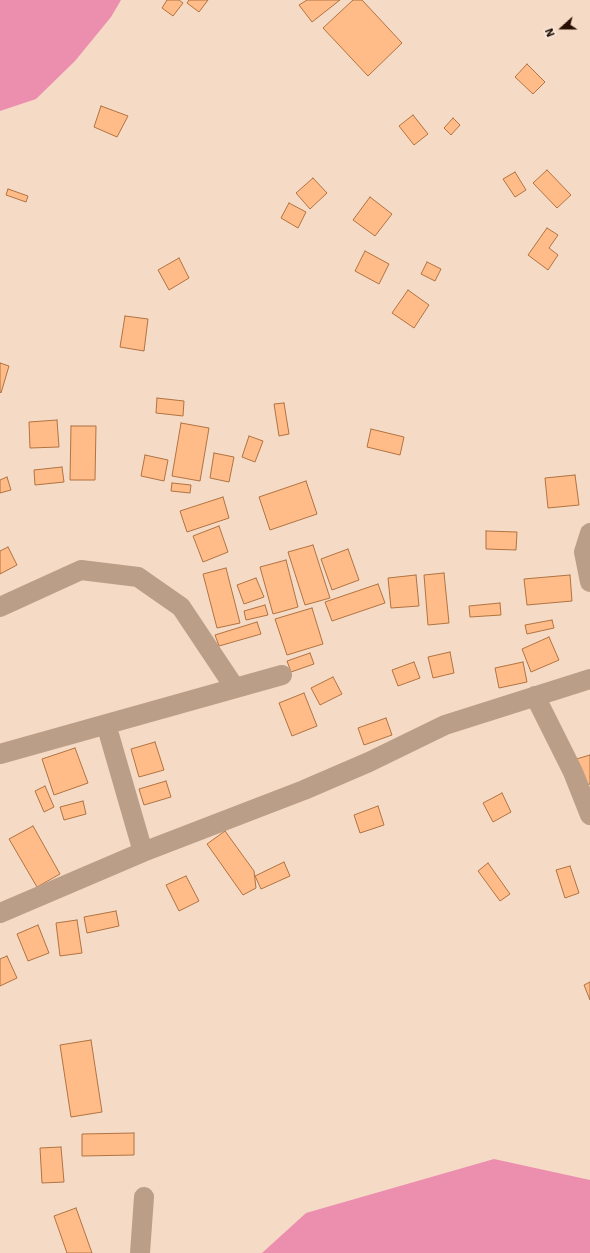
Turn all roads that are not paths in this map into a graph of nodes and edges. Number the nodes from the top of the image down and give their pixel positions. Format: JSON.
{"nodes":[{"id":1,"x":590,"y":533,"type":"edge"},
{"id":2,"x":590,"y":582,"type":"edge"},
{"id":3,"x":0,"y":607,"type":"edge"},
{"id":4,"x":282,"y":675,"type":"dead end"},
{"id":5,"x":590,"y":679,"type":"edge"},
{"id":6,"x":234,"y":688,"type":"junction"},
{"id":7,"x":535,"y":696,"type":"junction"},
{"id":8,"x":106,"y":724,"type":"junction"},
{"id":9,"x":0,"y":754,"type":"edge"},
{"id":10,"x":590,"y":815,"type":"edge"},
{"id":11,"x":143,"y":852,"type":"junction"},
{"id":12,"x":0,"y":913,"type":"edge"},
{"id":13,"x":144,"y":1197,"type":"dead end"},
{"id":14,"x":140,"y":1253,"type":"edge"}],
"edges":[{"from":1,"to":2,"type":"street"},
{"from":3,"to":6,"type":"street"},
{"from":4,"to":6,"type":"street"},
{"from":5,"to":7,"type":"street"},
{"from":6,"to":8,"type":"street"},
{"from":7,"to":10,"type":"street"},
{"from":7,"to":11,"type":"street"},
{"from":8,"to":9,"type":"street"},
{"from":8,"to":11,"type":"street"},
{"from":11,"to":12,"type":"street"},
{"from":13,"to":14,"type":"street"}]}
